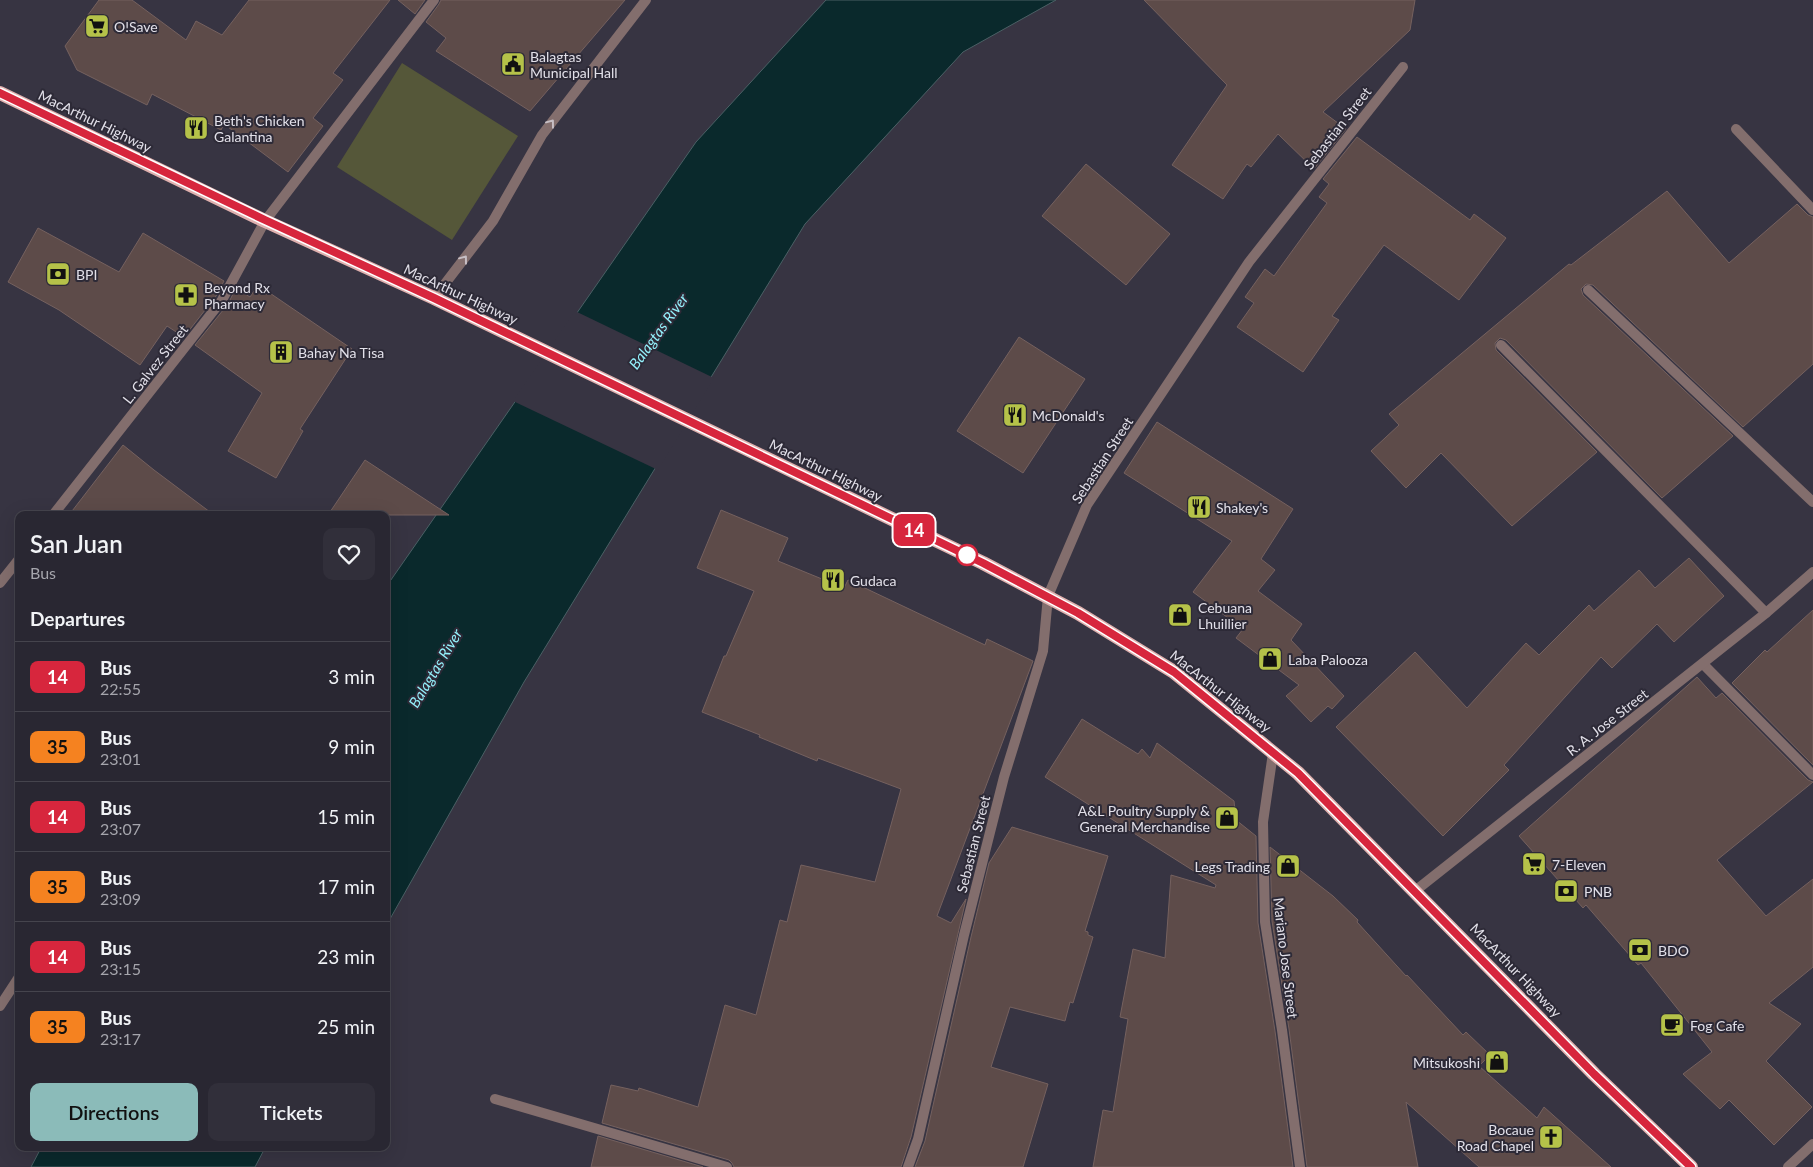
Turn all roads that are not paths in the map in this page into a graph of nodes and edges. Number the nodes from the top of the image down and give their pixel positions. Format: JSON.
{"nodes":[{"id":1,"x":434,"y":0,"type":"edge"},
{"id":2,"x":646,"y":0,"type":"edge"},
{"id":3,"x":1403,"y":67,"type":"dead end"},
{"id":4,"x":0,"y":93,"type":"edge"},
{"id":5,"x":1736,"y":129,"type":"dead end"},
{"id":6,"x":1813,"y":210,"type":"edge"},
{"id":7,"x":265,"y":220,"type":"junction"},
{"id":8,"x":1588,"y":290,"type":"dead end"},
{"id":9,"x":434,"y":298,"type":"junction"},
{"id":10,"x":1501,"y":345,"type":"dead end"},
{"id":11,"x":1813,"y":502,"type":"edge"},
{"id":12,"x":56,"y":511,"type":"edge"},
{"id":13,"x":15,"y":564,"type":"edge"},
{"id":14,"x":1813,"y":572,"type":"edge"},
{"id":15,"x":0,"y":583,"type":"edge"},
{"id":16,"x":1048,"y":596,"type":"junction"},
{"id":17,"x":1766,"y":613,"type":"junction"},
{"id":18,"x":1703,"y":664,"type":"junction"},
{"id":19,"x":1273,"y":753,"type":"junction"},
{"id":20,"x":1813,"y":775,"type":"edge"},
{"id":21,"x":1415,"y":891,"type":"junction"},
{"id":22,"x":15,"y":983,"type":"edge"},
{"id":23,"x":0,"y":1006,"type":"edge"},
{"id":24,"x":495,"y":1099,"type":"dead end"},
{"id":25,"x":1813,"y":1144,"type":"edge"},
{"id":26,"x":727,"y":1167,"type":"edge"},
{"id":27,"x":908,"y":1167,"type":"edge"},
{"id":28,"x":1300,"y":1167,"type":"edge"},
{"id":29,"x":1691,"y":1167,"type":"edge"},
{"id":30,"x":1788,"y":1167,"type":"edge"}],
"edges":[{"from":1,"to":7,"type":"street","name":"L. Galvez Street"},
{"from":9,"to":2,"type":"street","one_way":true},
{"from":3,"to":16,"type":"street","name":"Sebastian Street"},
{"from":4,"to":7,"type":"highway","name":"MacArthur Highway"},
{"from":5,"to":6,"type":"street"},
{"from":7,"to":9,"type":"highway","name":"MacArthur Highway"},
{"from":7,"to":12,"type":"street","name":"L. Galvez Street"},
{"from":8,"to":11,"type":"street"},
{"from":9,"to":16,"type":"highway","name":"MacArthur Highway"},
{"from":10,"to":17,"type":"street"},
{"from":13,"to":15,"type":"street"},
{"from":14,"to":17,"type":"street","name":"R. A. Jose Street"},
{"from":16,"to":19,"type":"highway","name":"MacArthur Highway"},
{"from":16,"to":27,"type":"street","name":"Sebastian Street"},
{"from":17,"to":18,"type":"street","name":"R. A. Jose Street"},
{"from":18,"to":20,"type":"street"},
{"from":18,"to":21,"type":"street","name":"R. A. Jose Street"},
{"from":19,"to":21,"type":"highway","name":"MacArthur Highway"},
{"from":19,"to":28,"type":"street","name":"Mariano Jose Street"},
{"from":21,"to":29,"type":"highway","name":"MacArthur Highway"},
{"from":22,"to":23,"type":"street"},
{"from":24,"to":26,"type":"street"},
{"from":25,"to":30,"type":"street"}]}
